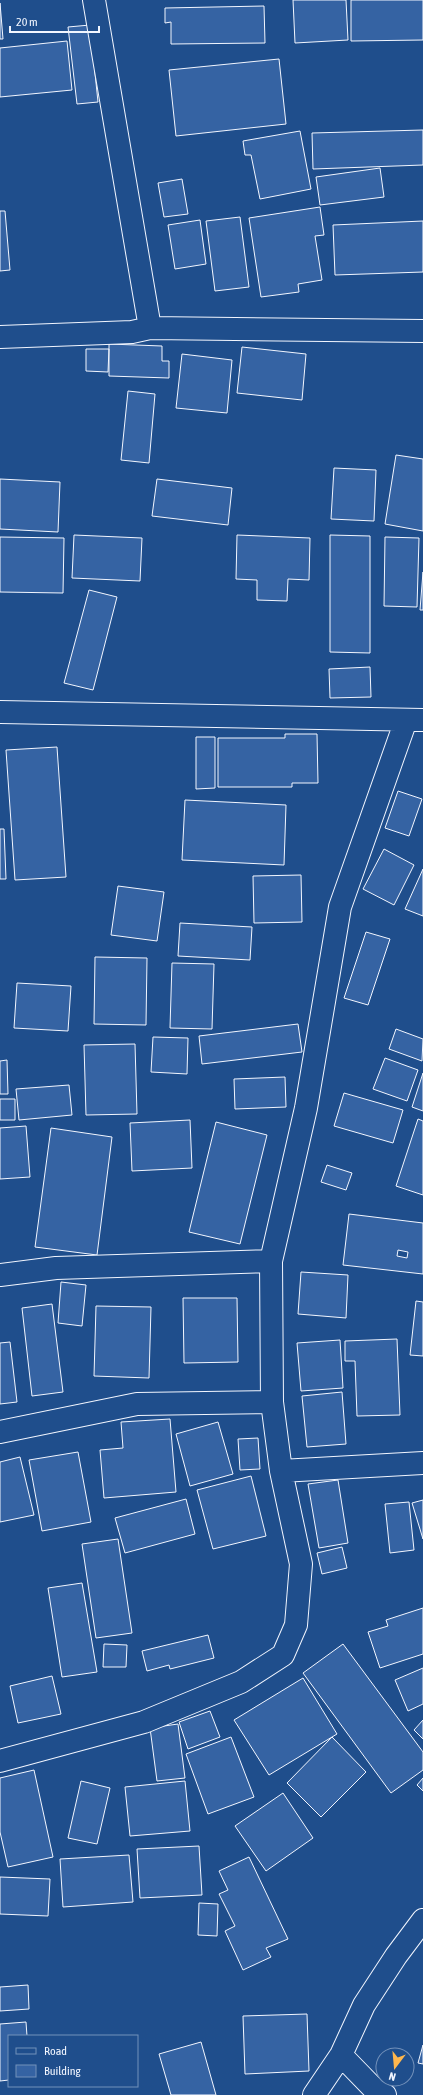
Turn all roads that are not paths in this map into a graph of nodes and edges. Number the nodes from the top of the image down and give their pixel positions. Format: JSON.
{"nodes":[{"id":1,"x":94,"y":0,"type":"edge"},
{"id":2,"x":150,"y":328,"type":"junction"},
{"id":3,"x":423,"y":331,"type":"edge"},
{"id":4,"x":0,"y":337,"type":"edge"},
{"id":5,"x":0,"y":712,"type":"edge"},
{"id":6,"x":415,"y":720,"type":"edge"},
{"id":7,"x":271,"y":1261,"type":"junction"},
{"id":8,"x":0,"y":1274,"type":"edge"},
{"id":9,"x":272,"y":1402,"type":"junction"},
{"id":10,"x":0,"y":1432,"type":"edge"},
{"id":11,"x":423,"y":1463,"type":"edge"},
{"id":12,"x":281,"y":1471,"type":"junction"},
{"id":13,"x":0,"y":1761,"type":"edge"},
{"id":14,"x":423,"y":1920,"type":"edge"},
{"id":15,"x":341,"y":2055,"type":"junction"},
{"id":16,"x":314,"y":2095,"type":"edge"},
{"id":17,"x":385,"y":2095,"type":"edge"}],
"edges":[{"from":1,"to":2,"type":"street"},
{"from":2,"to":3,"type":"street"},
{"from":2,"to":4,"type":"street"},
{"from":5,"to":6,"type":"street"},
{"from":6,"to":7,"type":"street"},
{"from":7,"to":8,"type":"street"},
{"from":7,"to":9,"type":"street"},
{"from":9,"to":10,"type":"street"},
{"from":9,"to":12,"type":"street"},
{"from":11,"to":12,"type":"street"},
{"from":12,"to":13,"type":"street"},
{"from":14,"to":15,"type":"street"},
{"from":15,"to":16,"type":"street"},
{"from":15,"to":17,"type":"street"}]}
